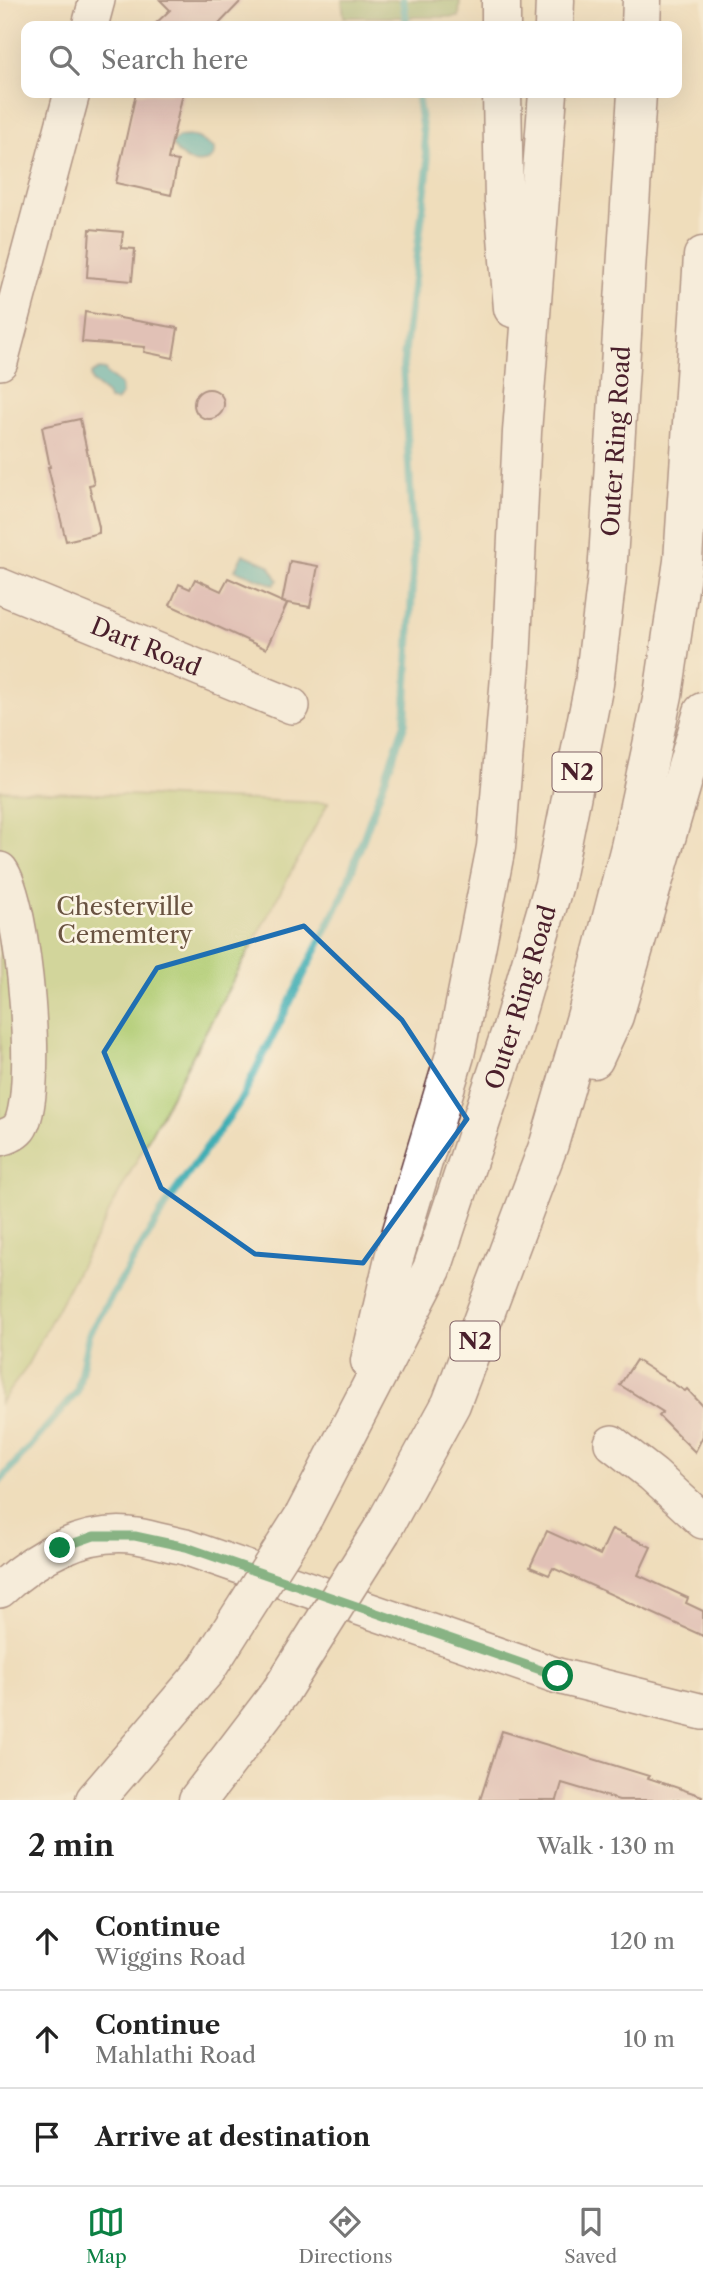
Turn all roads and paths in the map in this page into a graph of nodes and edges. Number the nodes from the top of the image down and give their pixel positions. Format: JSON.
{"nodes":[{"id":1,"x":97,"y":0,"type":"edge"},
{"id":2,"x":501,"y":0,"type":"edge"},
{"id":3,"x":555,"y":0,"type":"edge"},
{"id":4,"x":642,"y":0,"type":"edge"},
{"id":5,"x":91,"y":21,"type":"edge"},
{"id":6,"x":501,"y":21,"type":"edge"},
{"id":7,"x":554,"y":21,"type":"edge"},
{"id":8,"x":641,"y":21,"type":"edge"},
{"id":9,"x":71,"y":98,"type":"edge"},
{"id":10,"x":502,"y":98,"type":"edge"},
{"id":11,"x":548,"y":98,"type":"edge"},
{"id":12,"x":637,"y":98,"type":"edge"},
{"id":13,"x":703,"y":256,"type":"edge"},
{"id":14,"x":0,"y":362,"type":"edge"},
{"id":15,"x":522,"y":432,"type":"junction"},
{"id":16,"x":0,"y":586,"type":"edge"},
{"id":17,"x":292,"y":706,"type":"dead end"},
{"id":18,"x":703,"y":712,"type":"edge"},
{"id":19,"x":0,"y":870,"type":"edge"},
{"id":20,"x":0,"y":1138,"type":"edge"},
{"id":21,"x":549,"y":1144,"type":"junction"},
{"id":22,"x":358,"y":1415,"type":"junction"},
{"id":23,"x":612,"y":1443,"type":"dead end"},
{"id":24,"x":703,"y":1521,"type":"edge"},
{"id":25,"x":0,"y":1590,"type":"edge"},
{"id":26,"x":703,"y":1712,"type":"edge"},
{"id":27,"x":95,"y":1800,"type":"edge"},
{"id":28,"x":198,"y":1800,"type":"edge"}],
"edges":[{"from":1,"to":5,"type":"street"},
{"from":2,"to":6,"type":"highway"},
{"from":3,"to":7,"type":"highway"},
{"from":4,"to":8,"type":"highway"},
{"from":9,"to":14,"type":"street"},
{"from":10,"to":15,"type":"highway"},
{"from":11,"to":15,"type":"highway"},
{"from":12,"to":22,"type":"highway","name":"Outer Ring Road","number":"N2"},
{"from":13,"to":21,"type":"highway","number":"N2"},
{"from":15,"to":22,"type":"highway"},
{"from":16,"to":17,"type":"street","name":"Dart Road"},
{"from":18,"to":21,"type":"highway"},
{"from":19,"to":20,"type":"street"},
{"from":21,"to":28,"type":"highway","number":"N2","bridge":true},
{"from":22,"to":27,"type":"highway","name":"Outer Ring Road","number":"N2","bridge":true},
{"from":23,"to":24,"type":"street"},
{"from":25,"to":26,"type":"street"}]}
